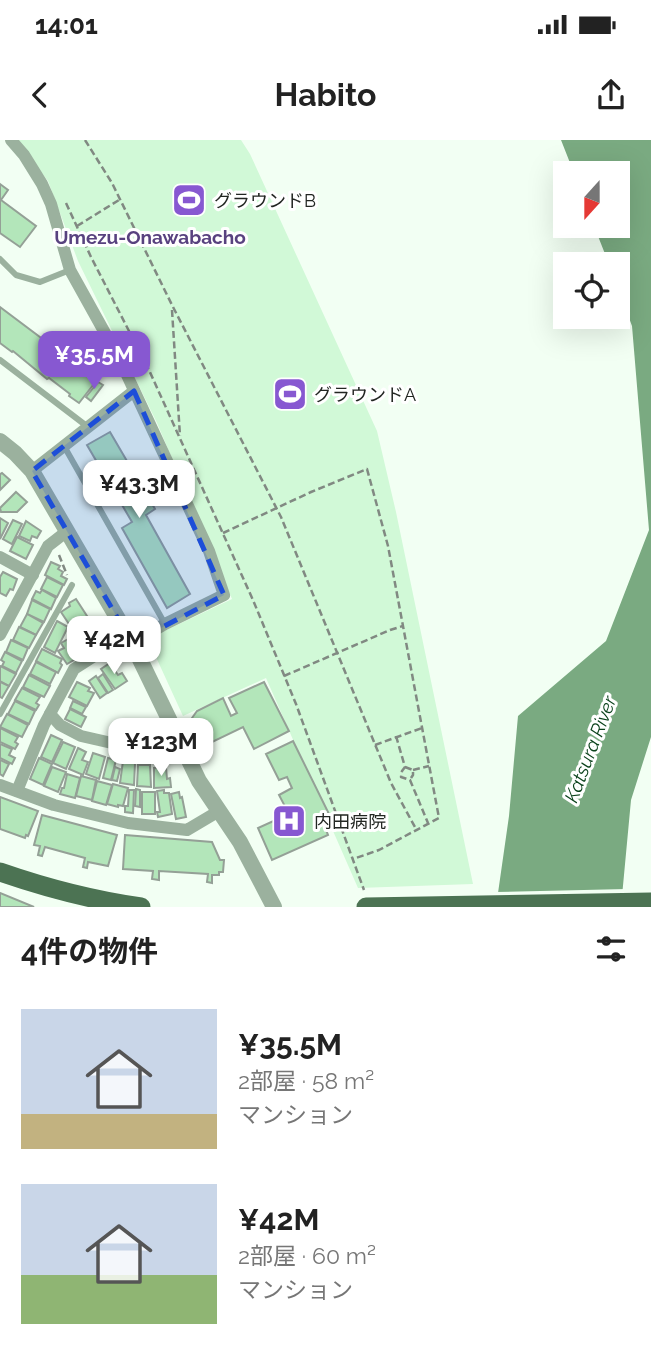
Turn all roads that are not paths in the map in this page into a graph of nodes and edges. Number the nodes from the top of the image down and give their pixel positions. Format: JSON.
{"nodes":[{"id":1,"x":11,"y":140,"type":"edge"},
{"id":2,"x":0,"y":259,"type":"edge"},
{"id":3,"x":69,"y":270,"type":"junction"},
{"id":4,"x":0,"y":360,"type":"edge"},
{"id":5,"x":134,"y":391,"type":"junction"},
{"id":6,"x":88,"y":427,"type":"junction"},
{"id":7,"x":0,"y":441,"type":"edge"},
{"id":8,"x":64,"y":446,"type":"junction"},
{"id":9,"x":32,"y":471,"type":"junction"},
{"id":10,"x":66,"y":532,"type":"junction"},
{"id":11,"x":0,"y":557,"type":"edge"},
{"id":12,"x":33,"y":575,"type":"junction"},
{"id":13,"x":72,"y":585,"type":"dead end"},
{"id":14,"x":165,"y":624,"type":"junction"},
{"id":15,"x":0,"y":635,"type":"edge"},
{"id":16,"x":129,"y":639,"type":"junction"},
{"id":17,"x":0,"y":714,"type":"edge"},
{"id":18,"x":50,"y":714,"type":"junction"},
{"id":19,"x":177,"y":736,"type":"junction"},
{"id":20,"x":0,"y":785,"type":"edge"},
{"id":21,"x":17,"y":790,"type":"junction"},
{"id":22,"x":219,"y":811,"type":"junction"},
{"id":23,"x":0,"y":872,"type":"edge"},
{"id":24,"x":70,"y":900,"type":"edge"},
{"id":25,"x":651,"y":902,"type":"edge"},
{"id":26,"x":141,"y":907,"type":"edge"},
{"id":27,"x":274,"y":907,"type":"edge"},
{"id":28,"x":368,"y":907,"type":"edge"},
{"id":29,"x":383,"y":907,"type":"edge"}],
"edges":[{"from":1,"to":3,"type":"street"},
{"from":2,"to":3,"type":"lane"},
{"from":3,"to":5,"type":"street"},
{"from":4,"to":6,"type":"lane"},
{"from":5,"to":6,"type":"street"},
{"from":5,"to":14,"type":"street"},
{"from":6,"to":8,"type":"street"},
{"from":7,"to":9,"type":"street"},
{"from":8,"to":9,"type":"street"},
{"from":8,"to":14,"type":"lane"},
{"from":9,"to":10,"type":"street"},
{"from":10,"to":12,"type":"street"},
{"from":10,"to":16,"type":"street"},
{"from":11,"to":12,"type":"street"},
{"from":12,"to":15,"type":"street"},
{"from":13,"to":17,"type":"lane"},
{"from":14,"to":16,"type":"street"},
{"from":16,"to":18,"type":"street"},
{"from":16,"to":19,"type":"street"},
{"from":18,"to":19,"type":"street"},
{"from":18,"to":21,"type":"street"},
{"from":19,"to":22,"type":"street"},
{"from":20,"to":21,"type":"street"},
{"from":21,"to":22,"type":"street"},
{"from":22,"to":27,"type":"street"},
{"from":23,"to":24,"type":"main road"},
{"from":24,"to":26,"type":"main road"},
{"from":25,"to":29,"type":"main road"},
{"from":28,"to":29,"type":"main road"}]}
